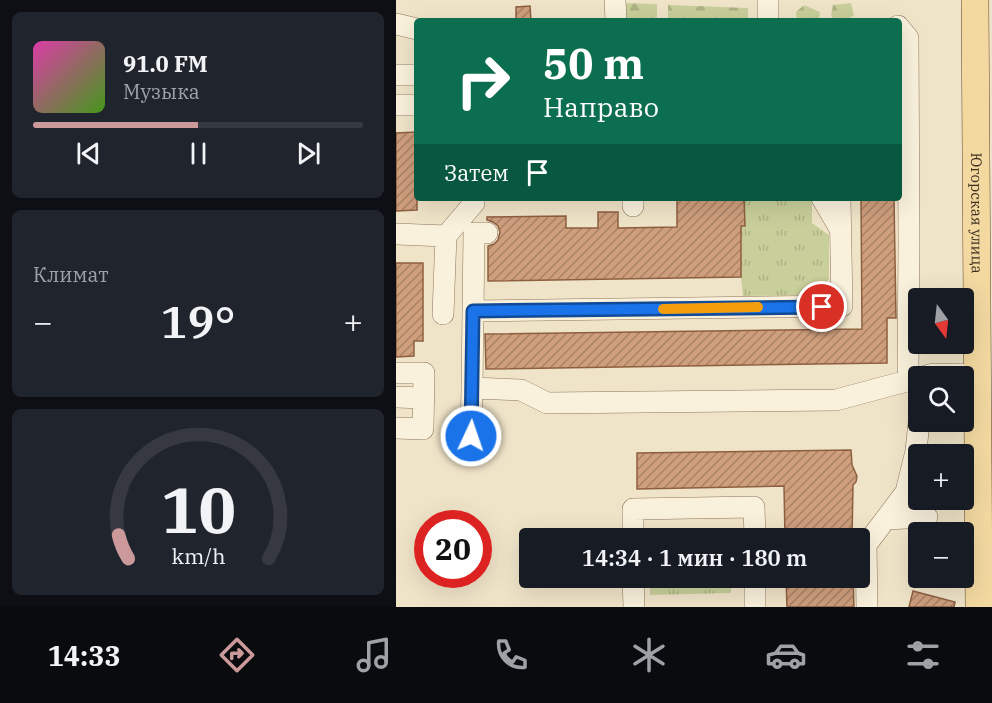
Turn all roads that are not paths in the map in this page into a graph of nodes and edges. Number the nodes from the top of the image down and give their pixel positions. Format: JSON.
{"nodes":[{"id":1,"x":615,"y":0,"type":"edge"},
{"id":2,"x":768,"y":0,"type":"edge"},
{"id":3,"x":975,"y":0,"type":"edge"},
{"id":4,"x":616,"y":18,"type":"edge"},
{"id":5,"x":768,"y":18,"type":"edge"},
{"id":6,"x":396,"y":24,"type":"edge"},
{"id":7,"x":414,"y":28,"type":"edge"},
{"id":8,"x":902,"y":31,"type":"edge"},
{"id":9,"x":396,"y":75,"type":"edge"},
{"id":10,"x":414,"y":75,"type":"edge"},
{"id":11,"x":396,"y":105,"type":"edge"},
{"id":12,"x":414,"y":105,"type":"edge"},
{"id":13,"x":474,"y":201,"type":"edge"},
{"id":14,"x":824,"y":201,"type":"edge"},
{"id":15,"x":840,"y":201,"type":"edge"},
{"id":16,"x":840,"y":230,"type":"junction"},
{"id":17,"x":488,"y":233,"type":"dead end"},
{"id":18,"x":396,"y":234,"type":"edge"},
{"id":19,"x":446,"y":236,"type":"junction"},
{"id":20,"x":473,"y":311,"type":"junction"},
{"id":21,"x":443,"y":314,"type":"dead end"},
{"id":22,"x":908,"y":366,"type":"edge"},
{"id":23,"x":396,"y":373,"type":"edge"},
{"id":24,"x":974,"y":375,"type":"edge"},
{"id":25,"x":977,"y":375,"type":"junction"},
{"id":26,"x":908,"y":381,"type":"edge"},
{"id":27,"x":396,"y":397,"type":"edge"},
{"id":28,"x":424,"y":398,"type":"junction"},
{"id":29,"x":476,"y":402,"type":"junction"},
{"id":30,"x":396,"y":428,"type":"edge"},
{"id":31,"x":918,"y":432,"type":"edge"},
{"id":32,"x":471,"y":436,"type":"dead end"},
{"id":33,"x":985,"y":451,"type":"edge"},
{"id":34,"x":927,"y":517,"type":"dead end"},
{"id":35,"x":886,"y":519,"type":"junction"},
{"id":36,"x":633,"y":528,"type":"edge"},
{"id":37,"x":755,"y":528,"type":"edge"},
{"id":38,"x":633,"y":588,"type":"edge"},
{"id":39,"x":755,"y":588,"type":"edge"},
{"id":40,"x":634,"y":607,"type":"edge"},
{"id":41,"x":755,"y":607,"type":"edge"},
{"id":42,"x":867,"y":607,"type":"edge"},
{"id":43,"x":979,"y":607,"type":"edge"}],
"edges":[{"from":1,"to":4,"type":"lane"},
{"from":2,"to":5,"type":"lane"},
{"from":3,"to":25,"type":"main road","name":"Югорская улица"},
{"from":6,"to":7,"type":"lane"},
{"from":8,"to":22,"type":"lane"},
{"from":9,"to":10,"type":"lane"},
{"from":11,"to":12,"type":"lane"},
{"from":13,"to":19,"type":"lane"},
{"from":14,"to":16,"type":"lane"},
{"from":15,"to":16,"type":"lane"},
{"from":16,"to":20,"type":"lane"},
{"from":17,"to":20,"type":"lane"},
{"from":18,"to":19,"type":"lane"},
{"from":19,"to":21,"type":"lane"},
{"from":20,"to":29,"type":"lane"},
{"from":23,"to":28,"type":"lane"},
{"from":24,"to":25,"type":"lane"},
{"from":25,"to":33,"type":"main road","name":"Югорская улица"},
{"from":26,"to":29,"type":"lane"},
{"from":27,"to":28,"type":"lane"},
{"from":28,"to":30,"type":"lane"},
{"from":29,"to":32,"type":"lane"},
{"from":31,"to":35,"type":"lane"},
{"from":33,"to":43,"type":"main road","name":"Югорская улица"},
{"from":34,"to":35,"type":"lane"},
{"from":35,"to":42,"type":"lane"},
{"from":36,"to":37,"type":"lane"},
{"from":38,"to":40,"type":"lane"},
{"from":39,"to":41,"type":"lane"}]}
